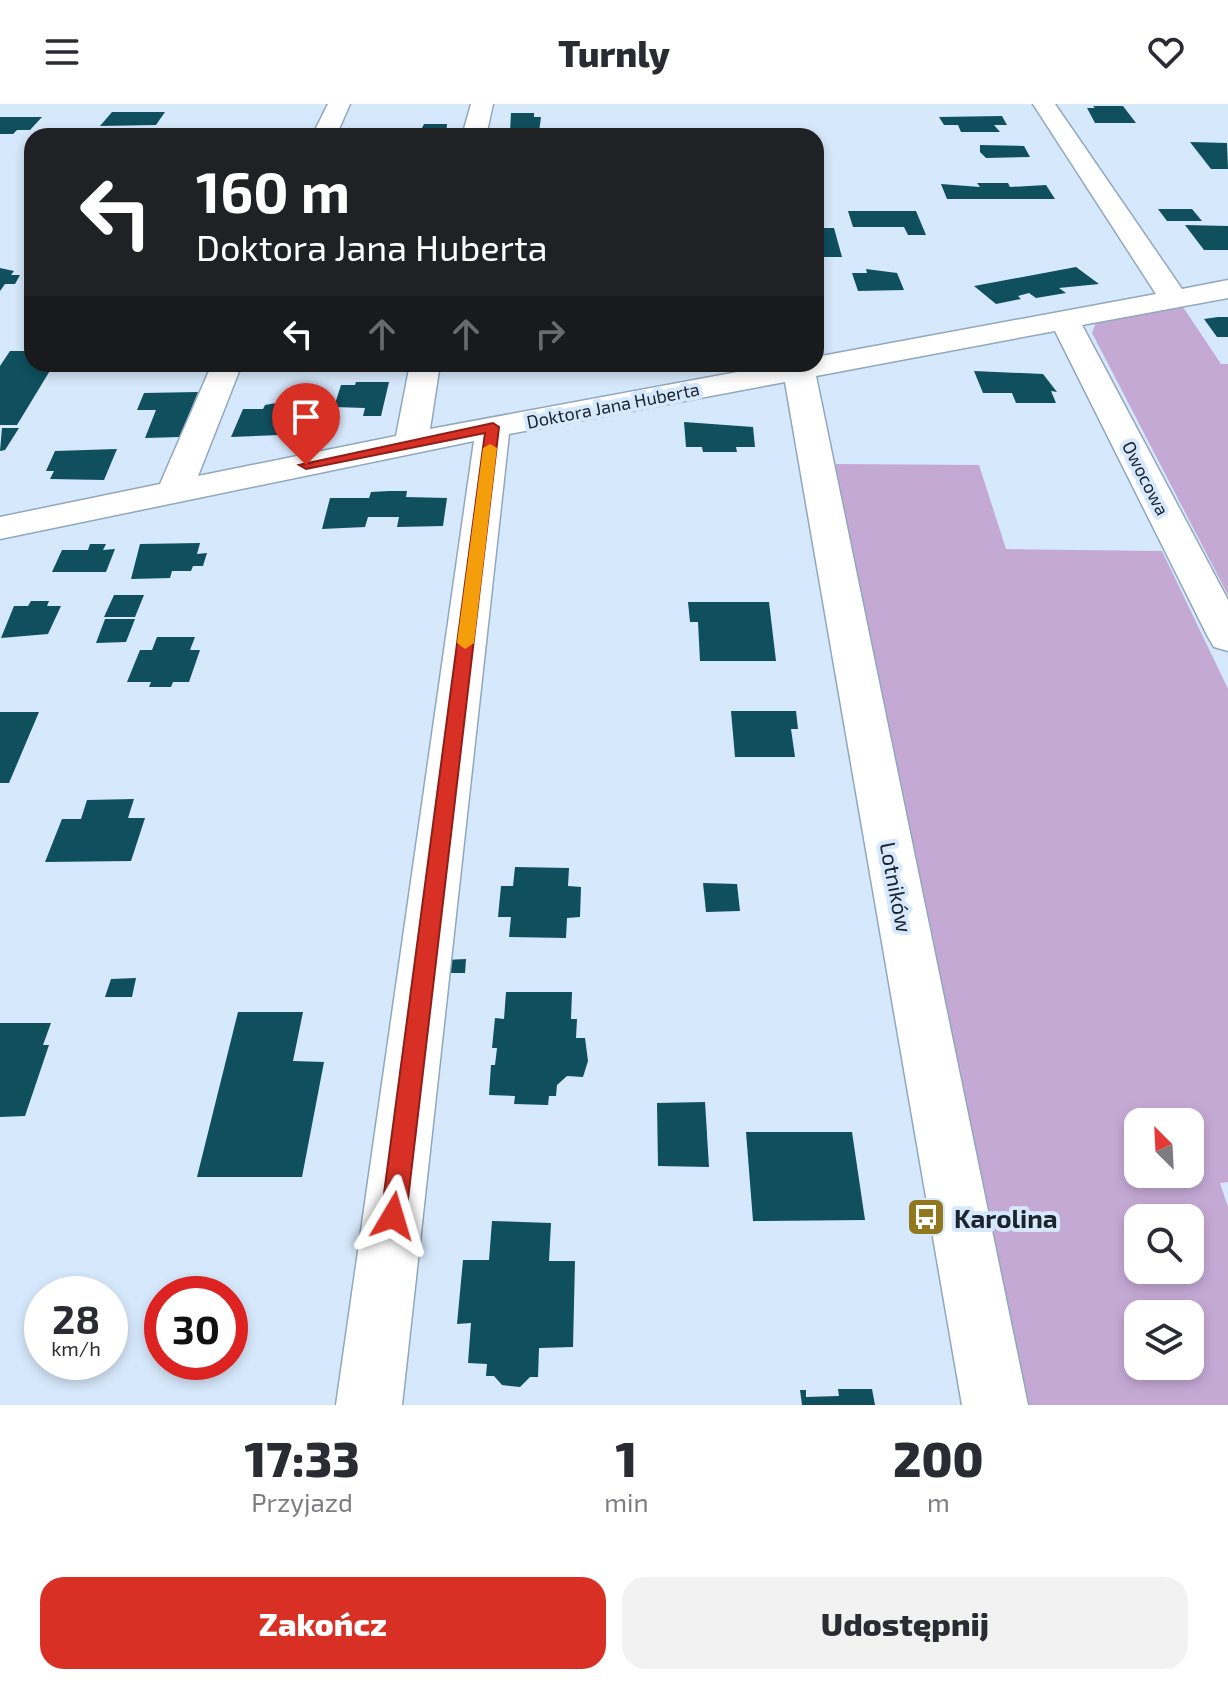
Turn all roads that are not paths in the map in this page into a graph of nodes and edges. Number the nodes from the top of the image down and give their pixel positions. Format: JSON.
{"nodes":[{"id":1,"x":339,"y":104,"type":"edge"},
{"id":2,"x":482,"y":104,"type":"edge"},
{"id":3,"x":1044,"y":104,"type":"edge"},
{"id":4,"x":328,"y":128,"type":"edge"},
{"id":5,"x":476,"y":128,"type":"edge"},
{"id":6,"x":1228,"y":289,"type":"edge"},
{"id":7,"x":1174,"y":299,"type":"junction"},
{"id":8,"x":1064,"y":320,"type":"junction"},
{"id":9,"x":824,"y":365,"type":"edge"},
{"id":10,"x":224,"y":372,"type":"edge"},
{"id":11,"x":424,"y":372,"type":"edge"},
{"id":12,"x":788,"y":372,"type":"edge"},
{"id":13,"x":799,"y":372,"type":"edge"},
{"id":14,"x":493,"y":427,"type":"junction"},
{"id":15,"x":411,"y":443,"type":"junction"},
{"id":16,"x":174,"y":492,"type":"junction"},
{"id":17,"x":0,"y":528,"type":"edge"},
{"id":18,"x":1228,"y":637,"type":"edge"},
{"id":19,"x":369,"y":1405,"type":"edge"},
{"id":20,"x":995,"y":1405,"type":"edge"}],
"edges":[{"from":1,"to":4,"type":"street"},
{"from":2,"to":5,"type":"street"},
{"from":3,"to":7,"type":"street"},
{"from":6,"to":7,"type":"street","name":"Doktora Jana Huberta"},
{"from":7,"to":8,"type":"street","name":"Doktora Jana Huberta"},
{"from":8,"to":9,"type":"street","name":"Doktora Jana Huberta"},
{"from":8,"to":18,"type":"street","name":"Owocowa"},
{"from":10,"to":16,"type":"street"},
{"from":11,"to":15,"type":"street"},
{"from":12,"to":14,"type":"street","name":"Doktora Jana Huberta"},
{"from":13,"to":20,"type":"street","name":"Lotników"},
{"from":14,"to":15,"type":"street","name":"Doktora Jana Huberta"},
{"from":14,"to":19,"type":"street"},
{"from":15,"to":16,"type":"street","name":"Doktora Jana Huberta"},
{"from":16,"to":17,"type":"street","name":"Doktora Jana Huberta"}]}
